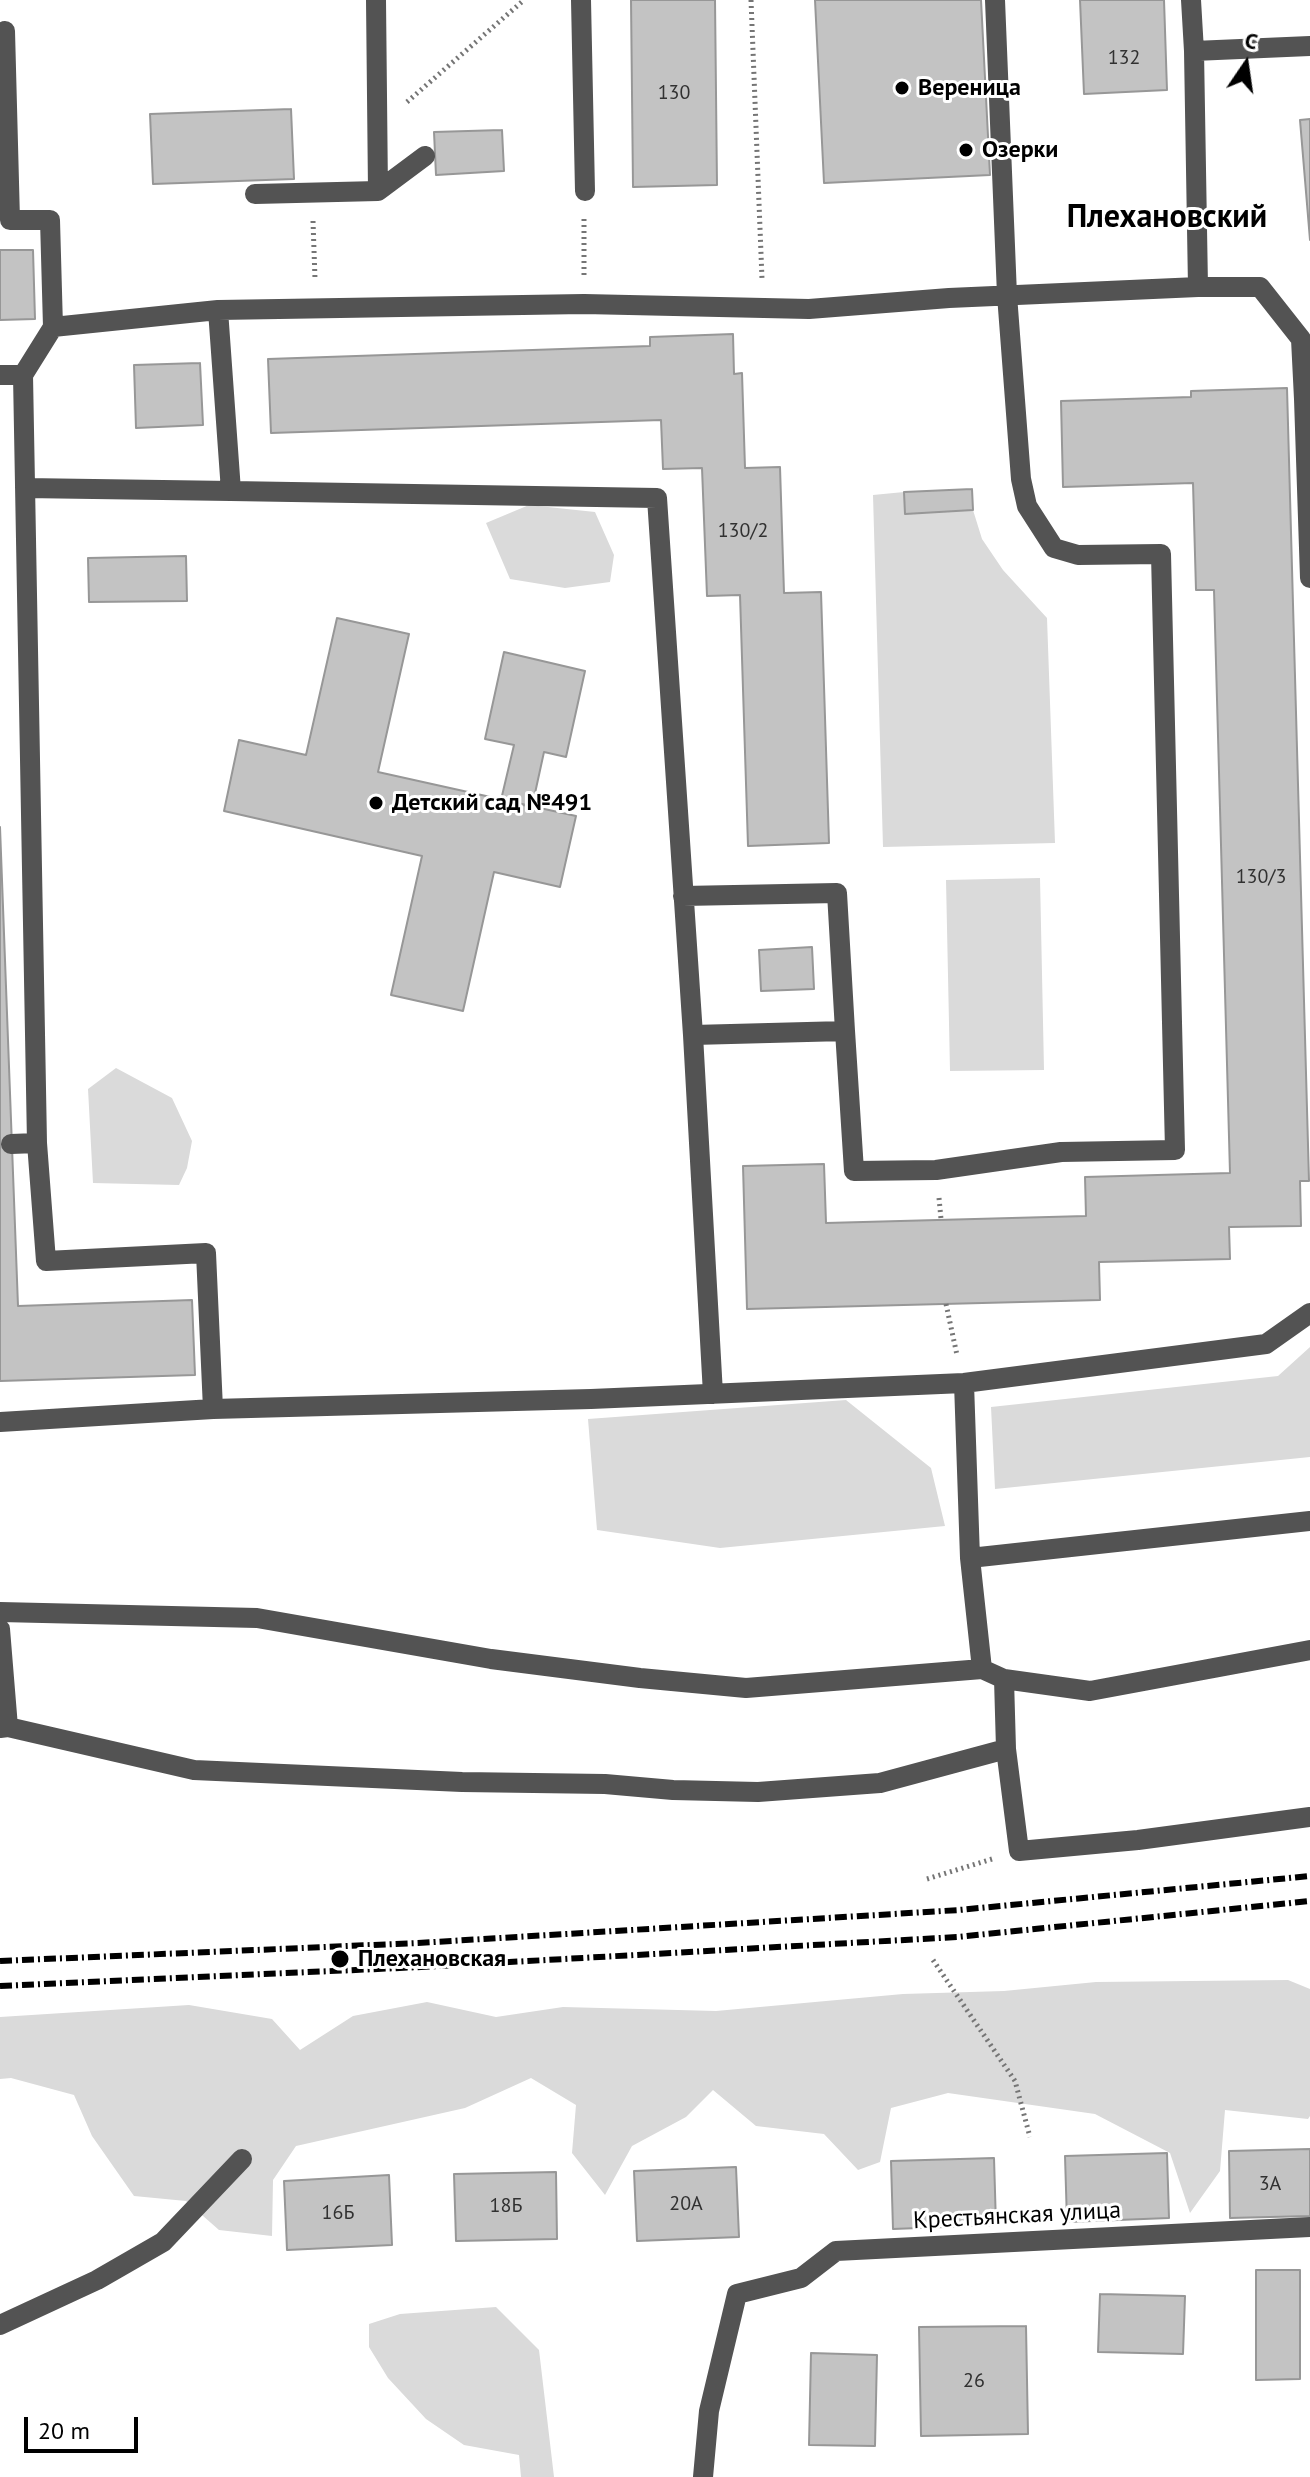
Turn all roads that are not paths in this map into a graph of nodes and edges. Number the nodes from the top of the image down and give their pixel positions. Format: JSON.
{"nodes":[{"id":1,"x":376,"y":0,"type":"edge"},
{"id":2,"x":581,"y":0,"type":"edge"},
{"id":3,"x":995,"y":0,"type":"edge"},
{"id":4,"x":1191,"y":0,"type":"edge"},
{"id":5,"x":5,"y":31,"type":"dead end"},
{"id":6,"x":1310,"y":46,"type":"edge"},
{"id":7,"x":1194,"y":51,"type":"junction"},
{"id":8,"x":425,"y":156,"type":"dead end"},
{"id":9,"x":378,"y":191,"type":"junction"},
{"id":10,"x":585,"y":191,"type":"road end"},
{"id":11,"x":255,"y":194,"type":"dead end"},
{"id":12,"x":1198,"y":287,"type":"junction"},
{"id":13,"x":1007,"y":295,"type":"junction"},
{"id":14,"x":218,"y":310,"type":"junction"},
{"id":15,"x":53,"y":327,"type":"junction"},
{"id":16,"x":0,"y":375,"type":"edge"},
{"id":17,"x":23,"y":375,"type":"junction"},
{"id":18,"x":1307,"y":399,"type":"edge"},
{"id":19,"x":25,"y":488,"type":"junction"},
{"id":20,"x":231,"y":491,"type":"junction"},
{"id":21,"x":1310,"y":578,"type":"edge"},
{"id":22,"x":683,"y":896,"type":"junction"},
{"id":23,"x":845,"y":1031,"type":"junction"},
{"id":24,"x":693,"y":1035,"type":"junction"},
{"id":25,"x":37,"y":1143,"type":"junction"},
{"id":26,"x":11,"y":1144,"type":"dead end"},
{"id":27,"x":1310,"y":1313,"type":"edge"},
{"id":28,"x":964,"y":1383,"type":"junction"},
{"id":29,"x":713,"y":1394,"type":"junction"},
{"id":30,"x":213,"y":1409,"type":"junction"},
{"id":31,"x":0,"y":1422,"type":"edge"},
{"id":32,"x":1310,"y":1521,"type":"edge"},
{"id":33,"x":970,"y":1558,"type":"junction"},
{"id":34,"x":0,"y":1612,"type":"edge"},
{"id":35,"x":0,"y":1629,"type":"edge"},
{"id":36,"x":1310,"y":1650,"type":"edge"},
{"id":37,"x":982,"y":1669,"type":"junction"},
{"id":38,"x":1004,"y":1679,"type":"junction"},
{"id":39,"x":4,"y":1728,"type":"edge"},
{"id":40,"x":1006,"y":1749,"type":"junction"},
{"id":41,"x":1310,"y":1817,"type":"edge"},
{"id":42,"x":242,"y":2159,"type":"dead end"},
{"id":43,"x":1310,"y":2227,"type":"edge"},
{"id":44,"x":0,"y":2325,"type":"edge"},
{"id":45,"x":703,"y":2477,"type":"edge"}],
"edges":[{"from":1,"to":9,"type":"street"},
{"from":2,"to":10,"type":"street"},
{"from":3,"to":13,"type":"street"},
{"from":4,"to":7,"type":"street"},
{"from":5,"to":15,"type":"street"},
{"from":6,"to":7,"type":"street"},
{"from":7,"to":12,"type":"street"},
{"from":8,"to":9,"type":"street"},
{"from":9,"to":11,"type":"street"},
{"from":12,"to":13,"type":"street"},
{"from":12,"to":18,"type":"street"},
{"from":13,"to":14,"type":"street"},
{"from":13,"to":23,"type":"street"},
{"from":14,"to":15,"type":"street"},
{"from":14,"to":20,"type":"street"},
{"from":15,"to":17,"type":"street"},
{"from":16,"to":17,"type":"street"},
{"from":17,"to":19,"type":"street"},
{"from":18,"to":21,"type":"street"},
{"from":19,"to":20,"type":"street"},
{"from":19,"to":25,"type":"street"},
{"from":20,"to":22,"type":"street"},
{"from":22,"to":23,"type":"street"},
{"from":22,"to":24,"type":"street"},
{"from":23,"to":24,"type":"street"},
{"from":24,"to":29,"type":"street"},
{"from":25,"to":26,"type":"street"},
{"from":25,"to":30,"type":"street"},
{"from":27,"to":28,"type":"street"},
{"from":28,"to":29,"type":"street"},
{"from":28,"to":33,"type":"street"},
{"from":29,"to":30,"type":"street"},
{"from":30,"to":31,"type":"street"},
{"from":32,"to":33,"type":"street"},
{"from":33,"to":37,"type":"street"},
{"from":34,"to":37,"type":"street"},
{"from":35,"to":39,"type":"street"},
{"from":36,"to":38,"type":"street"},
{"from":37,"to":38,"type":"street"},
{"from":38,"to":40,"type":"street"},
{"from":39,"to":40,"type":"street"},
{"from":40,"to":41,"type":"street"},
{"from":42,"to":44,"type":"street"},
{"from":43,"to":45,"type":"street","name":"Крестьянская улица"}]}
